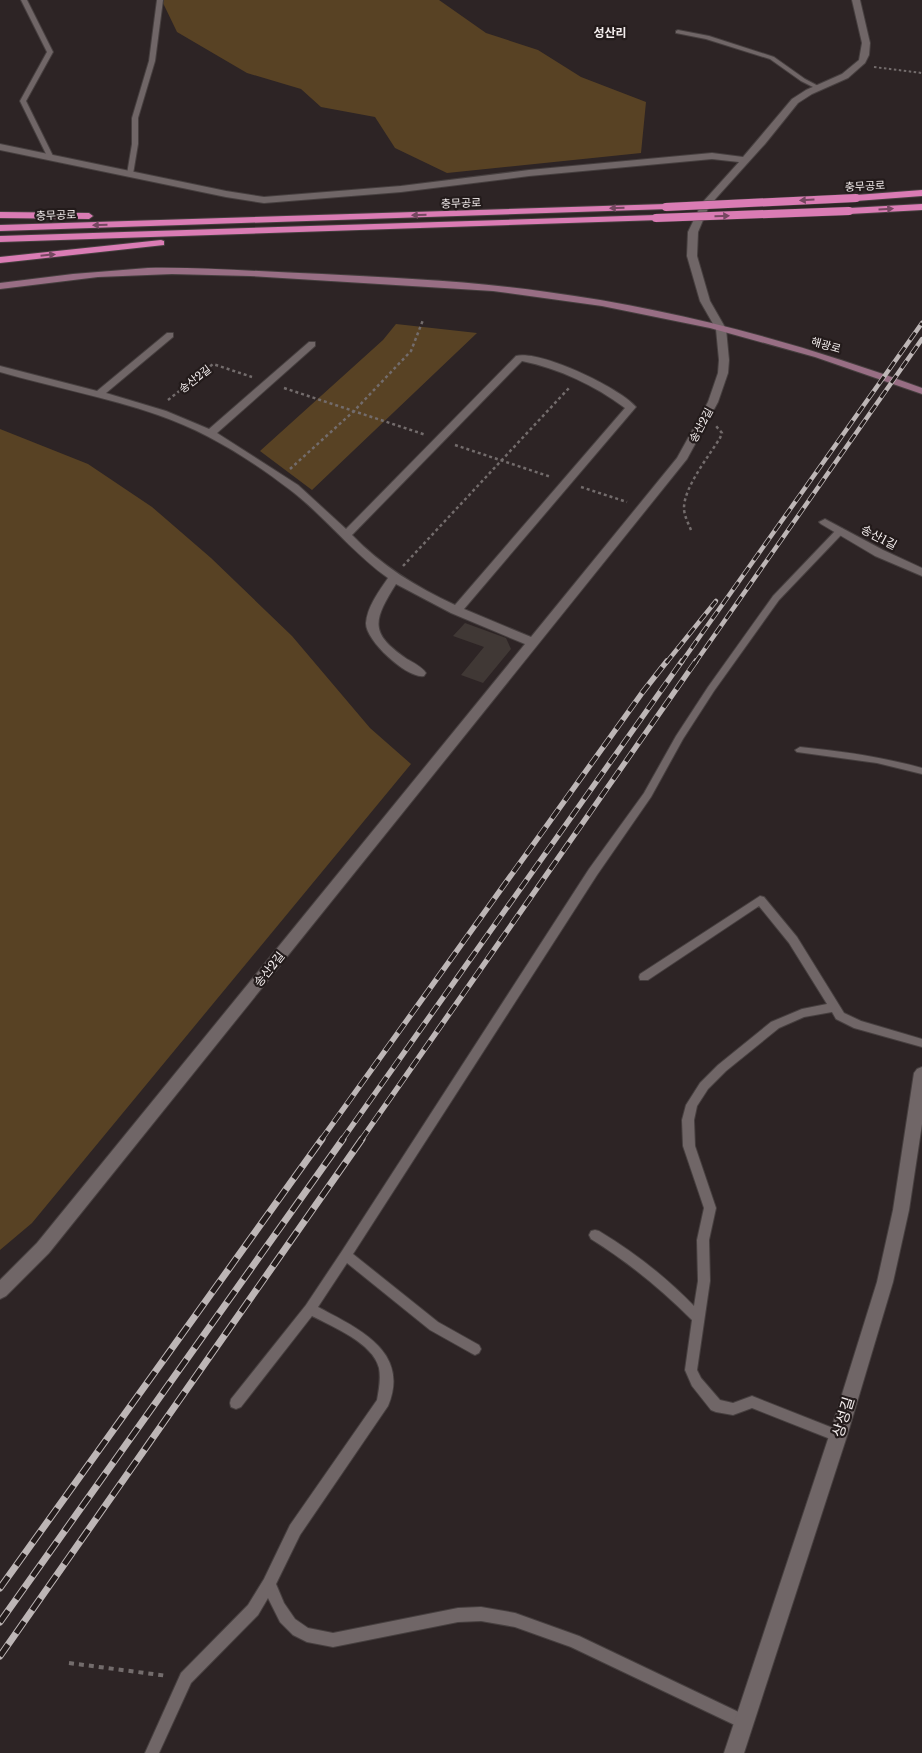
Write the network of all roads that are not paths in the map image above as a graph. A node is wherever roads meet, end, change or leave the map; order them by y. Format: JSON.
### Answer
{"nodes":[{"id":1,"x":24,"y":0,"type":"edge"},
{"id":2,"x":160,"y":0,"type":"edge"},
{"id":3,"x":856,"y":0,"type":"edge"},
{"id":4,"x":678,"y":32,"type":"dead end"},
{"id":5,"x":818,"y":88,"type":"junction"},
{"id":6,"x":0,"y":147,"type":"edge"},
{"id":7,"x":51,"y":158,"type":"junction"},
{"id":8,"x":744,"y":160,"type":"junction"},
{"id":9,"x":130,"y":174,"type":"junction"},
{"id":10,"x":922,"y":193,"type":"edge"},
{"id":11,"x":922,"y":207,"type":"edge"},
{"id":12,"x":0,"y":215,"type":"edge"},
{"id":13,"x":337,"y":218,"type":"junction"},
{"id":14,"x":585,"y":221,"type":"junction"},
{"id":15,"x":0,"y":228,"type":"edge"},
{"id":16,"x":0,"y":239,"type":"edge"},
{"id":17,"x":0,"y":260,"type":"edge"},
{"id":18,"x":0,"y":286,"type":"edge"},
{"id":19,"x":721,"y":329,"type":"junction"},
{"id":20,"x":170,"y":335,"type":"dead end"},
{"id":21,"x":312,"y":344,"type":"dead end"},
{"id":22,"x":0,"y":369,"type":"edge"},
{"id":23,"x":922,"y":391,"type":"edge"},
{"id":24,"x":99,"y":394,"type":"junction"},
{"id":25,"x":210,"y":434,"type":"junction"},
{"id":26,"x":826,"y":522,"type":"dead end"},
{"id":27,"x":840,"y":531,"type":"junction"},
{"id":28,"x":346,"y":535,"type":"junction"},
{"id":29,"x":922,"y":572,"type":"edge"},
{"id":30,"x":394,"y":577,"type":"junction"},
{"id":31,"x":457,"y":610,"type":"junction"},
{"id":32,"x":534,"y":643,"type":"junction"},
{"id":33,"x":420,"y":673,"type":"dead end"},
{"id":34,"x":800,"y":750,"type":"dead end"},
{"id":35,"x":922,"y":771,"type":"edge"},
{"id":36,"x":644,"y":977,"type":"dead end"},
{"id":37,"x":835,"y":1008,"type":"junction"},
{"id":38,"x":922,"y":1043,"type":"edge"},
{"id":39,"x":922,"y":1073,"type":"edge"},
{"id":40,"x":594,"y":1235,"type":"dead end"},
{"id":41,"x":346,"y":1255,"type":"junction"},
{"id":42,"x":0,"y":1291,"type":"edge"},
{"id":43,"x":310,"y":1309,"type":"junction"},
{"id":44,"x":698,"y":1319,"type":"junction"},
{"id":45,"x":475,"y":1349,"type":"dead end"},
{"id":46,"x":236,"y":1403,"type":"dead end"},
{"id":47,"x":838,"y":1436,"type":"junction"},
{"id":48,"x":269,"y":1584,"type":"junction"},
{"id":49,"x":744,"y":1722,"type":"junction"},
{"id":50,"x":152,"y":1753,"type":"edge"},
{"id":51,"x":734,"y":1753,"type":"edge"}],
"edges":[{"from":1,"to":7,"type":"lane"},
{"from":2,"to":9,"type":"lane"},
{"from":3,"to":5,"type":"street"},
{"from":4,"to":5,"type":"lane"},
{"from":5,"to":8,"type":"street"},
{"from":6,"to":7,"type":"street"},
{"from":7,"to":9,"type":"street"},
{"from":8,"to":9,"type":"street"},
{"from":8,"to":19,"type":"street"},
{"from":10,"to":13,"type":"highway","name":"충무공로","one_way":true,"bridge":true},
{"from":14,"to":11,"type":"highway","name":"충무공로","one_way":true,"bridge":true},
{"from":12,"to":13,"type":"highway"},
{"from":13,"to":15,"type":"highway","name":"충무공로","one_way":true},
{"from":14,"to":16,"type":"highway","name":"충무공로"},
{"from":17,"to":14,"type":"highway","one_way":true},
{"from":18,"to":19,"type":"main road","name":"해광로"},
{"from":19,"to":23,"type":"main road","name":"해광로"},
{"from":19,"to":32,"type":"street","name":"송산2길"},
{"from":20,"to":24,"type":"street"},
{"from":21,"to":25,"type":"street"},
{"from":22,"to":24,"type":"street"},
{"from":24,"to":25,"type":"street"},
{"from":25,"to":28,"type":"street"},
{"from":26,"to":27,"type":"street","name":"송산1길"},
{"from":27,"to":29,"type":"street","name":"송산1길"},
{"from":27,"to":41,"type":"lane"},
{"from":28,"to":30,"type":"street"},
{"from":28,"to":31,"type":"street"},
{"from":30,"to":31,"type":"street"},
{"from":30,"to":33,"type":"street"},
{"from":31,"to":32,"type":"street"},
{"from":32,"to":42,"type":"street","name":"송산2길"},
{"from":34,"to":35,"type":"lane"},
{"from":36,"to":37,"type":"lane"},
{"from":37,"to":38,"type":"lane"},
{"from":37,"to":44,"type":"lane"},
{"from":39,"to":47,"type":"street","name":"상성길"},
{"from":40,"to":44,"type":"lane"},
{"from":41,"to":43,"type":"lane"},
{"from":41,"to":45,"type":"lane"},
{"from":43,"to":46,"type":"lane"},
{"from":43,"to":48,"type":"lane"},
{"from":44,"to":47,"type":"lane"},
{"from":47,"to":49,"type":"street","name":"상성길"},
{"from":48,"to":49,"type":"lane"},
{"from":48,"to":50,"type":"lane"},
{"from":49,"to":51,"type":"street","name":"상성길"}]}
